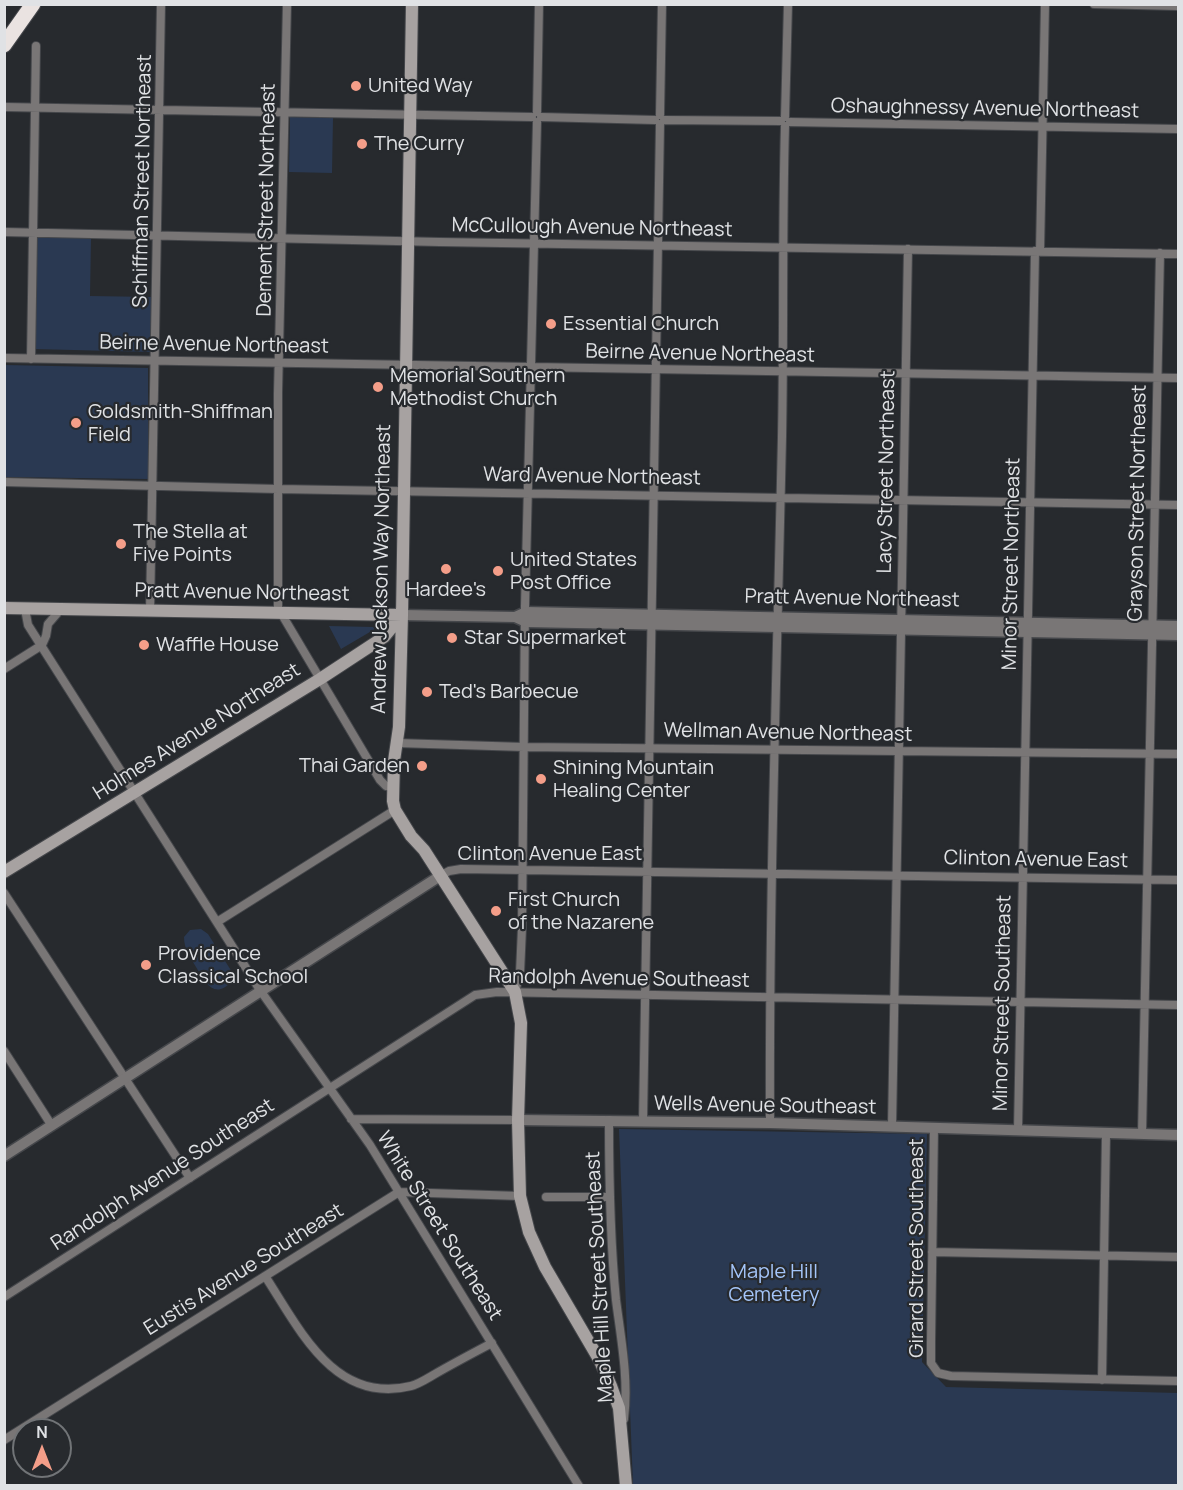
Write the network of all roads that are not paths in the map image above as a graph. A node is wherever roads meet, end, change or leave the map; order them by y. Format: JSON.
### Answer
{"nodes":[{"id":1,"x":33,"y":4,"type":"edge"},
{"id":2,"x":161,"y":4,"type":"edge"},
{"id":3,"x":287,"y":4,"type":"edge"},
{"id":4,"x":412,"y":4,"type":"edge"},
{"id":5,"x":539,"y":4,"type":"edge"},
{"id":6,"x":662,"y":4,"type":"edge"},
{"id":7,"x":788,"y":4,"type":"edge"},
{"id":8,"x":1045,"y":4,"type":"edge"},
{"id":9,"x":1094,"y":4,"type":"edge"},
{"id":10,"x":1179,"y":6,"type":"edge"},
{"id":11,"x":4,"y":45,"type":"edge"},
{"id":12,"x":36,"y":46,"type":"dead end"},
{"id":13,"x":4,"y":107,"type":"edge"},
{"id":14,"x":35,"y":108,"type":"junction"},
{"id":15,"x":159,"y":111,"type":"junction"},
{"id":16,"x":285,"y":113,"type":"junction"},
{"id":17,"x":411,"y":114,"type":"junction"},
{"id":18,"x":537,"y":117,"type":"junction"},
{"id":19,"x":660,"y":120,"type":"junction"},
{"id":20,"x":786,"y":122,"type":"junction"},
{"id":21,"x":1043,"y":126,"type":"junction"},
{"id":22,"x":1179,"y":129,"type":"edge"},
{"id":23,"x":4,"y":232,"type":"edge"},
{"id":24,"x":33,"y":233,"type":"junction"},
{"id":25,"x":158,"y":236,"type":"junction"},
{"id":26,"x":283,"y":238,"type":"junction"},
{"id":27,"x":408,"y":241,"type":"junction"},
{"id":28,"x":534,"y":243,"type":"junction"},
{"id":29,"x":659,"y":246,"type":"junction"},
{"id":30,"x":783,"y":248,"type":"junction"},
{"id":31,"x":908,"y":249,"type":"junction"},
{"id":32,"x":1037,"y":251,"type":"junction"},
{"id":33,"x":1160,"y":254,"type":"junction"},
{"id":34,"x":1179,"y":254,"type":"edge"},
{"id":35,"x":4,"y":358,"type":"edge"},
{"id":36,"x":31,"y":358,"type":"junction"},
{"id":37,"x":156,"y":361,"type":"junction"},
{"id":38,"x":279,"y":363,"type":"junction"},
{"id":39,"x":406,"y":365,"type":"junction"},
{"id":40,"x":531,"y":367,"type":"junction"},
{"id":41,"x":656,"y":369,"type":"junction"},
{"id":42,"x":782,"y":372,"type":"junction"},
{"id":43,"x":906,"y":374,"type":"junction"},
{"id":44,"x":1032,"y":376,"type":"junction"},
{"id":45,"x":1157,"y":378,"type":"junction"},
{"id":46,"x":1179,"y":378,"type":"edge"},
{"id":47,"x":4,"y":482,"type":"edge"},
{"id":48,"x":153,"y":486,"type":"junction"},
{"id":49,"x":278,"y":489,"type":"junction"},
{"id":50,"x":404,"y":491,"type":"junction"},
{"id":51,"x":529,"y":492,"type":"junction"},
{"id":52,"x":653,"y":494,"type":"junction"},
{"id":53,"x":780,"y":497,"type":"junction"},
{"id":54,"x":903,"y":500,"type":"junction"},
{"id":55,"x":1030,"y":503,"type":"junction"},
{"id":56,"x":1153,"y":504,"type":"junction"},
{"id":57,"x":1179,"y":505,"type":"edge"},
{"id":58,"x":4,"y":608,"type":"edge"},
{"id":59,"x":25,"y":609,"type":"junction"},
{"id":60,"x":61,"y":609,"type":"junction"},
{"id":61,"x":150,"y":611,"type":"junction"},
{"id":62,"x":280,"y":613,"type":"junction"},
{"id":63,"x":402,"y":615,"type":"junction"},
{"id":64,"x":522,"y":617,"type":"junction"},
{"id":65,"x":651,"y":620,"type":"junction"},
{"id":66,"x":778,"y":622,"type":"junction"},
{"id":67,"x":901,"y":625,"type":"junction"},
{"id":68,"x":1179,"y":626,"type":"edge"},
{"id":69,"x":1026,"y":627,"type":"junction"},
{"id":70,"x":1151,"y":630,"type":"junction"},
{"id":71,"x":1179,"y":635,"type":"edge"},
{"id":72,"x":42,"y":645,"type":"junction"},
{"id":73,"x":4,"y":669,"type":"edge"},
{"id":74,"x":320,"y":679,"type":"junction"},
{"id":75,"x":398,"y":743,"type":"junction"},
{"id":76,"x":524,"y":747,"type":"junction"},
{"id":77,"x":648,"y":747,"type":"junction"},
{"id":78,"x":774,"y":749,"type":"junction"},
{"id":79,"x":900,"y":751,"type":"junction"},
{"id":80,"x":1024,"y":753,"type":"junction"},
{"id":81,"x":1150,"y":753,"type":"junction"},
{"id":82,"x":1179,"y":754,"type":"edge"},
{"id":83,"x":393,"y":786,"type":"junction"},
{"id":84,"x":136,"y":792,"type":"junction"},
{"id":85,"x":395,"y":810,"type":"junction"},
{"id":86,"x":424,"y":850,"type":"junction"},
{"id":87,"x":522,"y":870,"type":"junction"},
{"id":88,"x":4,"y":872,"type":"edge"},
{"id":89,"x":647,"y":872,"type":"junction"},
{"id":90,"x":772,"y":873,"type":"junction"},
{"id":91,"x":897,"y":875,"type":"junction"},
{"id":92,"x":440,"y":876,"type":"junction"},
{"id":93,"x":1022,"y":878,"type":"junction"},
{"id":94,"x":1147,"y":879,"type":"junction"},
{"id":95,"x":1179,"y":880,"type":"edge"},
{"id":96,"x":4,"y":893,"type":"edge"},
{"id":97,"x":217,"y":922,"type":"junction"},
{"id":98,"x":260,"y":990,"type":"junction"},
{"id":99,"x":515,"y":992,"type":"junction"},
{"id":100,"x":645,"y":995,"type":"junction"},
{"id":101,"x":769,"y":997,"type":"junction"},
{"id":102,"x":895,"y":999,"type":"junction"},
{"id":103,"x":1020,"y":1001,"type":"junction"},
{"id":104,"x":1145,"y":1004,"type":"junction"},
{"id":105,"x":1179,"y":1005,"type":"edge"},
{"id":106,"x":4,"y":1052,"type":"edge"},
{"id":107,"x":125,"y":1080,"type":"junction"},
{"id":108,"x":329,"y":1088,"type":"junction"},
{"id":109,"x":351,"y":1119,"type":"junction"},
{"id":110,"x":518,"y":1120,"type":"junction"},
{"id":111,"x":609,"y":1120,"type":"junction"},
{"id":112,"x":643,"y":1121,"type":"junction"},
{"id":113,"x":770,"y":1123,"type":"junction"},
{"id":114,"x":52,"y":1126,"type":"junction"},
{"id":115,"x":892,"y":1126,"type":"junction"},
{"id":116,"x":934,"y":1127,"type":"junction"},
{"id":117,"x":1018,"y":1129,"type":"junction"},
{"id":118,"x":1106,"y":1134,"type":"junction"},
{"id":119,"x":1142,"y":1134,"type":"junction"},
{"id":120,"x":1179,"y":1135,"type":"edge"},
{"id":121,"x":4,"y":1156,"type":"edge"},
{"id":122,"x":190,"y":1178,"type":"junction"},
{"id":123,"x":399,"y":1192,"type":"junction"},
{"id":124,"x":520,"y":1196,"type":"junction"},
{"id":125,"x":546,"y":1197,"type":"dead end"},
{"id":126,"x":609,"y":1197,"type":"junction"},
{"id":127,"x":932,"y":1252,"type":"junction"},
{"id":128,"x":1104,"y":1255,"type":"junction"},
{"id":129,"x":1179,"y":1257,"type":"edge"},
{"id":130,"x":265,"y":1276,"type":"junction"},
{"id":131,"x":4,"y":1297,"type":"edge"},
{"id":132,"x":492,"y":1343,"type":"junction"},
{"id":133,"x":1102,"y":1380,"type":"junction"},
{"id":134,"x":1179,"y":1381,"type":"edge"},
{"id":135,"x":622,"y":1432,"type":"junction"},
{"id":136,"x":4,"y":1440,"type":"edge"},
{"id":137,"x":579,"y":1485,"type":"edge"},
{"id":138,"x":626,"y":1485,"type":"edge"}],
"edges":[{"from":1,"to":11,"type":"highway"},
{"from":2,"to":15,"type":"street","name":"Schiffman Street Northeast"},
{"from":3,"to":16,"type":"street","name":"Dement Street Northeast"},
{"from":4,"to":17,"type":"main road","name":"Andrew Jackson Way Northeast"},
{"from":5,"to":18,"type":"street"},
{"from":6,"to":19,"type":"street"},
{"from":7,"to":20,"type":"street"},
{"from":8,"to":21,"type":"street","name":"Minor Street Northeast"},
{"from":9,"to":10,"type":"street"},
{"from":12,"to":14,"type":"street"},
{"from":13,"to":14,"type":"street","name":"Oshaughnessy Avenue Northeast"},
{"from":14,"to":15,"type":"street","name":"Oshaughnessy Avenue Northeast"},
{"from":14,"to":24,"type":"street"},
{"from":15,"to":16,"type":"street","name":"Oshaughnessy Avenue Northeast"},
{"from":15,"to":25,"type":"street","name":"Schiffman Street Northeast"},
{"from":16,"to":17,"type":"street","name":"Oshaughnessy Avenue Northeast"},
{"from":16,"to":26,"type":"street","name":"Dement Street Northeast"},
{"from":17,"to":18,"type":"street","name":"Oshaughnessy Avenue Northeast"},
{"from":17,"to":27,"type":"main road","name":"Andrew Jackson Way Northeast"},
{"from":18,"to":19,"type":"street","name":"Oshaughnessy Avenue Northeast"},
{"from":18,"to":28,"type":"street"},
{"from":19,"to":20,"type":"street","name":"Oshaughnessy Avenue Northeast"},
{"from":19,"to":29,"type":"street"},
{"from":20,"to":21,"type":"street","name":"Oshaughnessy Avenue Northeast"},
{"from":20,"to":30,"type":"street"},
{"from":21,"to":22,"type":"street","name":"Oshaughnessy Avenue Northeast"},
{"from":21,"to":32,"type":"street","name":"Minor Street Northeast"},
{"from":23,"to":24,"type":"street","name":"McCullough Avenue Northeast"},
{"from":24,"to":25,"type":"street","name":"McCullough Avenue Northeast"},
{"from":24,"to":36,"type":"street"},
{"from":25,"to":26,"type":"street","name":"McCullough Avenue Northeast"},
{"from":25,"to":37,"type":"street","name":"Schiffman Street Northeast"},
{"from":26,"to":27,"type":"street","name":"McCullough Avenue Northeast"},
{"from":26,"to":38,"type":"street","name":"Dement Street Northeast"},
{"from":27,"to":28,"type":"street","name":"McCullough Avenue Northeast"},
{"from":27,"to":39,"type":"main road","name":"Andrew Jackson Way Northeast"},
{"from":28,"to":29,"type":"street","name":"McCullough Avenue Northeast"},
{"from":28,"to":40,"type":"street"},
{"from":29,"to":30,"type":"street","name":"McCullough Avenue Northeast"},
{"from":29,"to":41,"type":"street"},
{"from":30,"to":31,"type":"street","name":"McCullough Avenue Northeast"},
{"from":30,"to":42,"type":"street"},
{"from":31,"to":32,"type":"street","name":"McCullough Avenue Northeast"},
{"from":31,"to":43,"type":"street","name":"Lacy Street Northeast"},
{"from":32,"to":33,"type":"street","name":"McCullough Avenue Northeast"},
{"from":32,"to":44,"type":"street","name":"Minor Street Northeast"},
{"from":33,"to":34,"type":"street","name":"McCullough Avenue Northeast"},
{"from":33,"to":45,"type":"street","name":"Grayson Street Northeast"},
{"from":35,"to":36,"type":"street","name":"Beirne Avenue Northeast"},
{"from":36,"to":37,"type":"street","name":"Beirne Avenue Northeast"},
{"from":37,"to":38,"type":"street","name":"Beirne Avenue Northeast"},
{"from":37,"to":48,"type":"street","name":"Schiffman Street Northeast"},
{"from":38,"to":39,"type":"street","name":"Beirne Avenue Northeast"},
{"from":38,"to":49,"type":"street","name":"Dement Street Northeast"},
{"from":39,"to":40,"type":"street","name":"Beirne Avenue Northeast"},
{"from":39,"to":50,"type":"main road","name":"Andrew Jackson Way Northeast"},
{"from":40,"to":41,"type":"street","name":"Beirne Avenue Northeast"},
{"from":40,"to":51,"type":"street"},
{"from":41,"to":42,"type":"street","name":"Beirne Avenue Northeast"},
{"from":41,"to":52,"type":"street"},
{"from":42,"to":43,"type":"street","name":"Beirne Avenue Northeast"},
{"from":42,"to":53,"type":"street"},
{"from":43,"to":44,"type":"street","name":"Beirne Avenue Northeast"},
{"from":43,"to":54,"type":"street","name":"Lacy Street Northeast"},
{"from":44,"to":45,"type":"street","name":"Beirne Avenue Northeast"},
{"from":44,"to":55,"type":"street","name":"Minor Street Northeast"},
{"from":45,"to":46,"type":"street","name":"Beirne Avenue Northeast"},
{"from":45,"to":56,"type":"street","name":"Grayson Street Northeast"},
{"from":47,"to":48,"type":"street","name":"Ward Avenue Northeast"},
{"from":48,"to":49,"type":"street","name":"Ward Avenue Northeast"},
{"from":48,"to":61,"type":"street","name":"Schiffman Street Northeast"},
{"from":49,"to":50,"type":"street","name":"Ward Avenue Northeast"},
{"from":49,"to":62,"type":"street","name":"Dement Street Northeast"},
{"from":50,"to":51,"type":"street","name":"Ward Avenue Northeast"},
{"from":50,"to":63,"type":"main road","name":"Andrew Jackson Way Northeast"},
{"from":51,"to":52,"type":"street","name":"Ward Avenue Northeast"},
{"from":51,"to":64,"type":"street"},
{"from":52,"to":53,"type":"street","name":"Ward Avenue Northeast"},
{"from":52,"to":65,"type":"street"},
{"from":53,"to":54,"type":"street","name":"Ward Avenue Northeast"},
{"from":53,"to":66,"type":"street"},
{"from":54,"to":55,"type":"street","name":"Ward Avenue Northeast"},
{"from":54,"to":67,"type":"street","name":"Lacy Street Northeast"},
{"from":55,"to":56,"type":"street","name":"Ward Avenue Northeast"},
{"from":55,"to":69,"type":"street","name":"Minor Street Northeast"},
{"from":56,"to":57,"type":"street","name":"Ward Avenue Northeast"},
{"from":56,"to":70,"type":"street","name":"Grayson Street Northeast"},
{"from":58,"to":59,"type":"main road","name":"Pratt Avenue Northeast"},
{"from":59,"to":60,"type":"main road","name":"Pratt Avenue Northeast"},
{"from":59,"to":72,"type":"street","name":"White Street Southeast"},
{"from":60,"to":61,"type":"main road","name":"Pratt Avenue Northeast"},
{"from":60,"to":72,"type":"street"},
{"from":61,"to":62,"type":"main road","name":"Pratt Avenue Northeast"},
{"from":62,"to":63,"type":"main road","name":"Pratt Avenue Northeast"},
{"from":62,"to":74,"type":"street"},
{"from":63,"to":64,"type":"street","name":"Pratt Avenue Northeast"},
{"from":63,"to":74,"type":"main road","name":"Holmes Avenue Northeast"},
{"from":63,"to":75,"type":"main road","name":"Andrew Jackson Way Northeast"},
{"from":64,"to":65,"type":"street","name":"Pratt Avenue Northeast"},
{"from":64,"to":76,"type":"street"},
{"from":65,"to":66,"type":"street","name":"Pratt Avenue Northeast"},
{"from":65,"to":77,"type":"street"},
{"from":66,"to":67,"type":"street","name":"Pratt Avenue Northeast"},
{"from":66,"to":78,"type":"street"},
{"from":67,"to":69,"type":"street","name":"Pratt Avenue Northeast"},
{"from":67,"to":79,"type":"street","name":"Lacy Street Northeast"},
{"from":68,"to":70,"type":"street","name":"Pratt Avenue Northeast"},
{"from":69,"to":70,"type":"street","name":"Pratt Avenue Northeast"},
{"from":69,"to":80,"type":"street","name":"Minor Street Northeast"},
{"from":70,"to":71,"type":"street","name":"Pratt Avenue Northeast"},
{"from":70,"to":81,"type":"street","name":"Grayson Street Northeast"},
{"from":72,"to":73,"type":"street"},
{"from":72,"to":84,"type":"street","name":"White Street Southeast"},
{"from":74,"to":83,"type":"street"},
{"from":74,"to":84,"type":"main road","name":"Holmes Avenue Northeast"},
{"from":75,"to":76,"type":"street","name":"Wellman Avenue Northeast"},
{"from":75,"to":83,"type":"main road","name":"Andrew Jackson Way Northeast"},
{"from":75,"to":86,"type":"main road"},
{"from":76,"to":77,"type":"street","name":"Wellman Avenue Northeast"},
{"from":76,"to":87,"type":"street"},
{"from":77,"to":78,"type":"street","name":"Wellman Avenue Northeast"},
{"from":77,"to":89,"type":"street"},
{"from":78,"to":79,"type":"street","name":"Wellman Avenue Northeast"},
{"from":78,"to":90,"type":"street"},
{"from":79,"to":80,"type":"street","name":"Wellman Avenue Northeast"},
{"from":79,"to":91,"type":"street","name":"Lacy Street Northeast"},
{"from":80,"to":81,"type":"street","name":"Wellman Avenue Northeast"},
{"from":80,"to":93,"type":"street","name":"Minor Street Northeast"},
{"from":81,"to":82,"type":"street","name":"Wellman Avenue Northeast"},
{"from":81,"to":94,"type":"street","name":"Grayson Street Northeast"},
{"from":83,"to":85,"type":"main road","name":"Andrew Jackson Way Northeast"},
{"from":84,"to":88,"type":"main road","name":"Holmes Avenue Northeast"},
{"from":84,"to":97,"type":"street","name":"White Street Southeast"},
{"from":85,"to":86,"type":"main road"},
{"from":85,"to":97,"type":"street"},
{"from":86,"to":92,"type":"main road"},
{"from":87,"to":89,"type":"street","name":"Clinton Avenue East"},
{"from":87,"to":92,"type":"street","name":"Clinton Avenue East"},
{"from":87,"to":99,"type":"street"},
{"from":89,"to":90,"type":"street","name":"Clinton Avenue East"},
{"from":89,"to":100,"type":"street"},
{"from":90,"to":91,"type":"street","name":"Clinton Avenue East"},
{"from":90,"to":101,"type":"street"},
{"from":91,"to":93,"type":"street","name":"Clinton Avenue East"},
{"from":91,"to":102,"type":"street","name":"Lacy Street Northeast"},
{"from":92,"to":98,"type":"street","name":"Clinton Avenue East"},
{"from":92,"to":99,"type":"main road"},
{"from":93,"to":94,"type":"street","name":"Clinton Avenue East"},
{"from":93,"to":103,"type":"street","name":"Minor Street Southeast"},
{"from":94,"to":95,"type":"street","name":"Clinton Avenue East"},
{"from":94,"to":104,"type":"street","name":"Grayson Street Northeast"},
{"from":96,"to":107,"type":"street"},
{"from":97,"to":98,"type":"street","name":"White Street Southeast"},
{"from":98,"to":107,"type":"street","name":"Clinton Avenue East"},
{"from":98,"to":108,"type":"street","name":"White Street Southeast"},
{"from":99,"to":100,"type":"street","name":"Randolph Avenue Southeast"},
{"from":99,"to":108,"type":"street","name":"Randolph Avenue Southeast"},
{"from":99,"to":110,"type":"main road"},
{"from":100,"to":101,"type":"street","name":"Randolph Avenue Southeast"},
{"from":100,"to":112,"type":"street"},
{"from":101,"to":102,"type":"street","name":"Randolph Avenue Southeast"},
{"from":101,"to":113,"type":"street"},
{"from":102,"to":103,"type":"street","name":"Randolph Avenue Southeast"},
{"from":102,"to":115,"type":"street","name":"Lacy Street Northeast"},
{"from":103,"to":104,"type":"street","name":"Randolph Avenue Southeast"},
{"from":103,"to":117,"type":"street","name":"Minor Street Southeast"},
{"from":104,"to":105,"type":"street","name":"Randolph Avenue Southeast"},
{"from":104,"to":119,"type":"street","name":"Grayson Street Northeast"},
{"from":106,"to":114,"type":"street"},
{"from":107,"to":114,"type":"street","name":"Clinton Avenue East"},
{"from":107,"to":122,"type":"street"},
{"from":108,"to":109,"type":"street","name":"White Street Southeast"},
{"from":108,"to":122,"type":"street","name":"Randolph Avenue Southeast"},
{"from":109,"to":110,"type":"street","name":"Wells Avenue Southeast"},
{"from":109,"to":123,"type":"street","name":"White Street Southeast"},
{"from":110,"to":111,"type":"street","name":"Wells Avenue Southeast"},
{"from":110,"to":124,"type":"main road"},
{"from":111,"to":112,"type":"street","name":"Wells Avenue Southeast"},
{"from":111,"to":126,"type":"street","name":"Maple Hill Street Southeast"},
{"from":112,"to":113,"type":"street","name":"Wells Avenue Southeast"},
{"from":113,"to":115,"type":"street","name":"Wells Avenue Southeast"},
{"from":114,"to":121,"type":"street","name":"Clinton Avenue East"},
{"from":115,"to":116,"type":"street","name":"Wells Avenue Southeast"},
{"from":116,"to":117,"type":"street","name":"Wells Avenue Southeast"},
{"from":116,"to":127,"type":"street","name":"Girard Street Southeast"},
{"from":117,"to":118,"type":"street","name":"Wells Avenue Southeast"},
{"from":118,"to":119,"type":"street","name":"Wells Avenue Southeast"},
{"from":118,"to":128,"type":"street"},
{"from":119,"to":120,"type":"street","name":"Wells Avenue Southeast"},
{"from":122,"to":131,"type":"street","name":"Randolph Avenue Southeast"},
{"from":123,"to":124,"type":"street"},
{"from":123,"to":130,"type":"street","name":"Eustis Avenue Southeast"},
{"from":123,"to":132,"type":"street","name":"White Street Southeast"},
{"from":124,"to":135,"type":"main road"},
{"from":125,"to":126,"type":"street"},
{"from":126,"to":135,"type":"street","name":"Maple Hill Street Southeast"},
{"from":127,"to":128,"type":"street"},
{"from":127,"to":133,"type":"street","name":"Girard Street Southeast"},
{"from":128,"to":129,"type":"street"},
{"from":128,"to":133,"type":"street"},
{"from":130,"to":132,"type":"street"},
{"from":130,"to":136,"type":"street","name":"Eustis Avenue Southeast"},
{"from":132,"to":137,"type":"street","name":"White Street Southeast"},
{"from":133,"to":134,"type":"street"},
{"from":135,"to":138,"type":"main road"}]}
